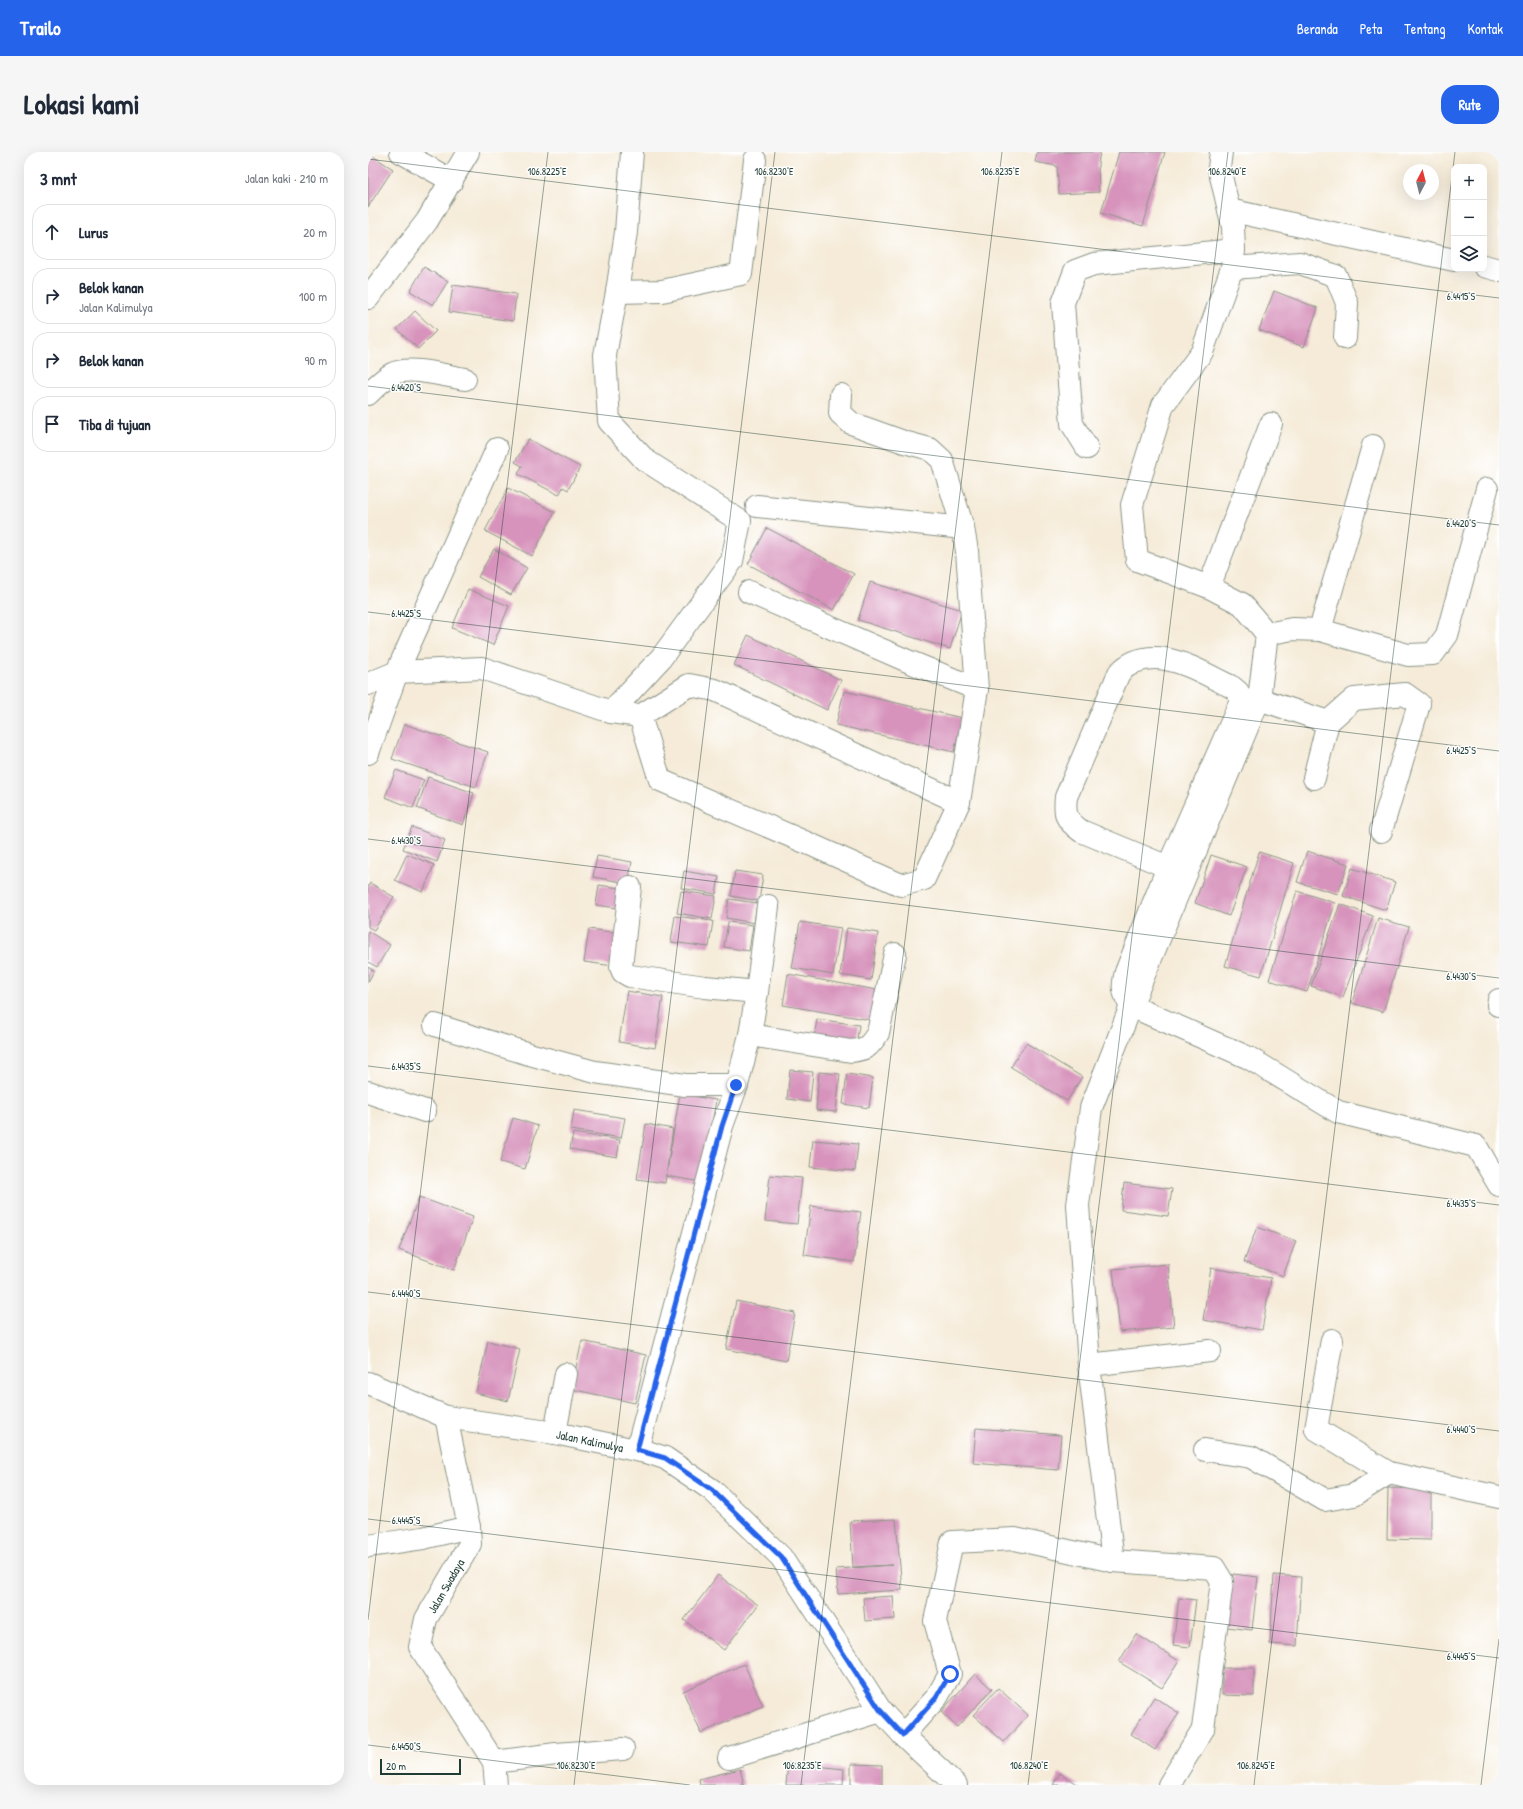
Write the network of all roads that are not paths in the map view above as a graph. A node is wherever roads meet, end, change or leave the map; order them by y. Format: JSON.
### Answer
{"nodes":[{"id":1,"x":401,"y":152,"type":"edge"},
{"id":2,"x":468,"y":152,"type":"edge"},
{"id":3,"x":632,"y":152,"type":"edge"},
{"id":4,"x":1221,"y":152,"type":"edge"},
{"id":5,"x":755,"y":160,"type":"dead end"},
{"id":6,"x":452,"y":180,"type":"junction"},
{"id":7,"x":1229,"y":210,"type":"junction"},
{"id":8,"x":1233,"y":259,"type":"junction"},
{"id":9,"x":1451,"y":259,"type":"edge"},
{"id":10,"x":1487,"y":267,"type":"edge"},
{"id":11,"x":1499,"y":270,"type":"edge"},
{"id":12,"x":617,"y":292,"type":"junction"},
{"id":13,"x":368,"y":298,"type":"edge"},
{"id":14,"x":1345,"y":338,"type":"dead end"},
{"id":15,"x":465,"y":379,"type":"dead end"},
{"id":16,"x":368,"y":394,"type":"edge"},
{"id":17,"x":841,"y":395,"type":"dead end"},
{"id":18,"x":1271,"y":424,"type":"dead end"},
{"id":19,"x":1373,"y":446,"type":"dead end"},
{"id":20,"x":1087,"y":448,"type":"dead end"},
{"id":21,"x":497,"y":449,"type":"dead end"},
{"id":22,"x":1488,"y":489,"type":"dead end"},
{"id":23,"x":757,"y":506,"type":"dead end"},
{"id":24,"x":963,"y":528,"type":"junction"},
{"id":25,"x":1209,"y":588,"type":"junction"},
{"id":26,"x":749,"y":592,"type":"dead end"},
{"id":27,"x":1320,"y":630,"type":"junction"},
{"id":28,"x":1268,"y":634,"type":"junction"},
{"id":29,"x":396,"y":672,"type":"junction"},
{"id":30,"x":368,"y":684,"type":"edge"},
{"id":31,"x":977,"y":689,"type":"junction"},
{"id":32,"x":1260,"y":699,"type":"junction"},
{"id":33,"x":611,"y":712,"type":"junction"},
{"id":34,"x":640,"y":716,"type":"junction"},
{"id":35,"x":1328,"y":722,"type":"junction"},
{"id":36,"x":368,"y":753,"type":"edge"},
{"id":37,"x":1314,"y":778,"type":"dead end"},
{"id":38,"x":959,"y":802,"type":"junction"},
{"id":39,"x":1381,"y":831,"type":"dead end"},
{"id":40,"x":1168,"y":868,"type":"junction"},
{"id":41,"x":630,"y":887,"type":"dead end"},
{"id":42,"x":768,"y":906,"type":"dead end"},
{"id":43,"x":895,"y":954,"type":"dead end"},
{"id":44,"x":756,"y":992,"type":"junction"},
{"id":45,"x":1131,"y":1006,"type":"junction"},
{"id":46,"x":435,"y":1025,"type":"dead end"},
{"id":47,"x":750,"y":1035,"type":"junction"},
{"id":48,"x":736,"y":1085,"type":"junction"},
{"id":49,"x":368,"y":1092,"type":"edge"},
{"id":50,"x":425,"y":1111,"type":"dead end"},
{"id":51,"x":1499,"y":1185,"type":"edge"},
{"id":52,"x":1332,"y":1340,"type":"dead end"},
{"id":53,"x":1210,"y":1351,"type":"dead end"},
{"id":54,"x":1089,"y":1365,"type":"junction"},
{"id":55,"x":566,"y":1374,"type":"dead end"},
{"id":56,"x":368,"y":1383,"type":"edge"},
{"id":57,"x":446,"y":1417,"type":"junction"},
{"id":58,"x":555,"y":1433,"type":"junction"},
{"id":59,"x":637,"y":1450,"type":"junction"},
{"id":60,"x":1205,"y":1450,"type":"dead end"},
{"id":61,"x":1389,"y":1473,"type":"junction"},
{"id":62,"x":1499,"y":1497,"type":"edge"},
{"id":63,"x":469,"y":1527,"type":"junction"},
{"id":64,"x":368,"y":1546,"type":"edge"},
{"id":65,"x":1113,"y":1561,"type":"junction"},
{"id":66,"x":880,"y":1710,"type":"junction"},
{"id":67,"x":903,"y":1735,"type":"junction"},
{"id":68,"x":623,"y":1749,"type":"dead end"},
{"id":69,"x":729,"y":1758,"type":"dead end"},
{"id":70,"x":494,"y":1762,"type":"junction"},
{"id":71,"x":496,"y":1785,"type":"edge"},
{"id":72,"x":956,"y":1785,"type":"edge"},
{"id":73,"x":1169,"y":1785,"type":"edge"}],
"edges":[{"from":1,"to":6,"type":"street"},
{"from":2,"to":6,"type":"street"},
{"from":3,"to":12,"type":"street"},
{"from":4,"to":7,"type":"street"},
{"from":5,"to":12,"type":"street"},
{"from":6,"to":13,"type":"street"},
{"from":7,"to":8,"type":"street"},
{"from":7,"to":9,"type":"street"},
{"from":8,"to":14,"type":"street"},
{"from":8,"to":20,"type":"street"},
{"from":8,"to":25,"type":"street"},
{"from":10,"to":11,"type":"street"},
{"from":12,"to":33,"type":"street"},
{"from":15,"to":16,"type":"street"},
{"from":17,"to":24,"type":"street"},
{"from":18,"to":25,"type":"street"},
{"from":19,"to":27,"type":"street"},
{"from":21,"to":29,"type":"street"},
{"from":22,"to":27,"type":"street"},
{"from":23,"to":24,"type":"street"},
{"from":24,"to":31,"type":"street"},
{"from":25,"to":28,"type":"street"},
{"from":26,"to":31,"type":"street"},
{"from":27,"to":28,"type":"street"},
{"from":28,"to":32,"type":"street"},
{"from":29,"to":30,"type":"street"},
{"from":29,"to":33,"type":"street"},
{"from":29,"to":36,"type":"street"},
{"from":31,"to":38,"type":"street"},
{"from":32,"to":35,"type":"street"},
{"from":32,"to":45,"type":"street"},
{"from":33,"to":34,"type":"street"},
{"from":34,"to":38,"type":"street"},
{"from":34,"to":38,"type":"street"},
{"from":35,"to":37,"type":"street"},
{"from":35,"to":39,"type":"street"},
{"from":40,"to":40,"type":"street"},
{"from":40,"to":45,"type":"street"},
{"from":41,"to":44,"type":"street"},
{"from":42,"to":44,"type":"street"},
{"from":43,"to":47,"type":"street"},
{"from":44,"to":47,"type":"street"},
{"from":45,"to":51,"type":"street"},
{"from":45,"to":54,"type":"street"},
{"from":46,"to":48,"type":"street"},
{"from":47,"to":48,"type":"street"},
{"from":48,"to":59,"type":"street"},
{"from":49,"to":50,"type":"street"},
{"from":52,"to":61,"type":"street"},
{"from":53,"to":54,"type":"street"},
{"from":54,"to":65,"type":"street"},
{"from":55,"to":58,"type":"street"},
{"from":56,"to":57,"type":"street","name":"Jalan Kalimulya"},
{"from":57,"to":58,"type":"street","name":"Jalan Kalimulya"},
{"from":57,"to":63,"type":"street","name":"Jalan Swadaya"},
{"from":58,"to":59,"type":"street","name":"Jalan Kalimulya"},
{"from":59,"to":66,"type":"street","name":"Jalan Kalimulya"},
{"from":60,"to":61,"type":"street"},
{"from":61,"to":62,"type":"street"},
{"from":63,"to":64,"type":"street"},
{"from":63,"to":70,"type":"street","name":"Jalan Swadaya"},
{"from":65,"to":67,"type":"street"},
{"from":65,"to":73,"type":"street"},
{"from":66,"to":67,"type":"street","name":"Jalan Kalimulya"},
{"from":66,"to":69,"type":"street"},
{"from":67,"to":72,"type":"street","name":"Jalan Kalimulya"},
{"from":68,"to":70,"type":"street"},
{"from":70,"to":71,"type":"street","name":"Jalan Swadaya"}]}
